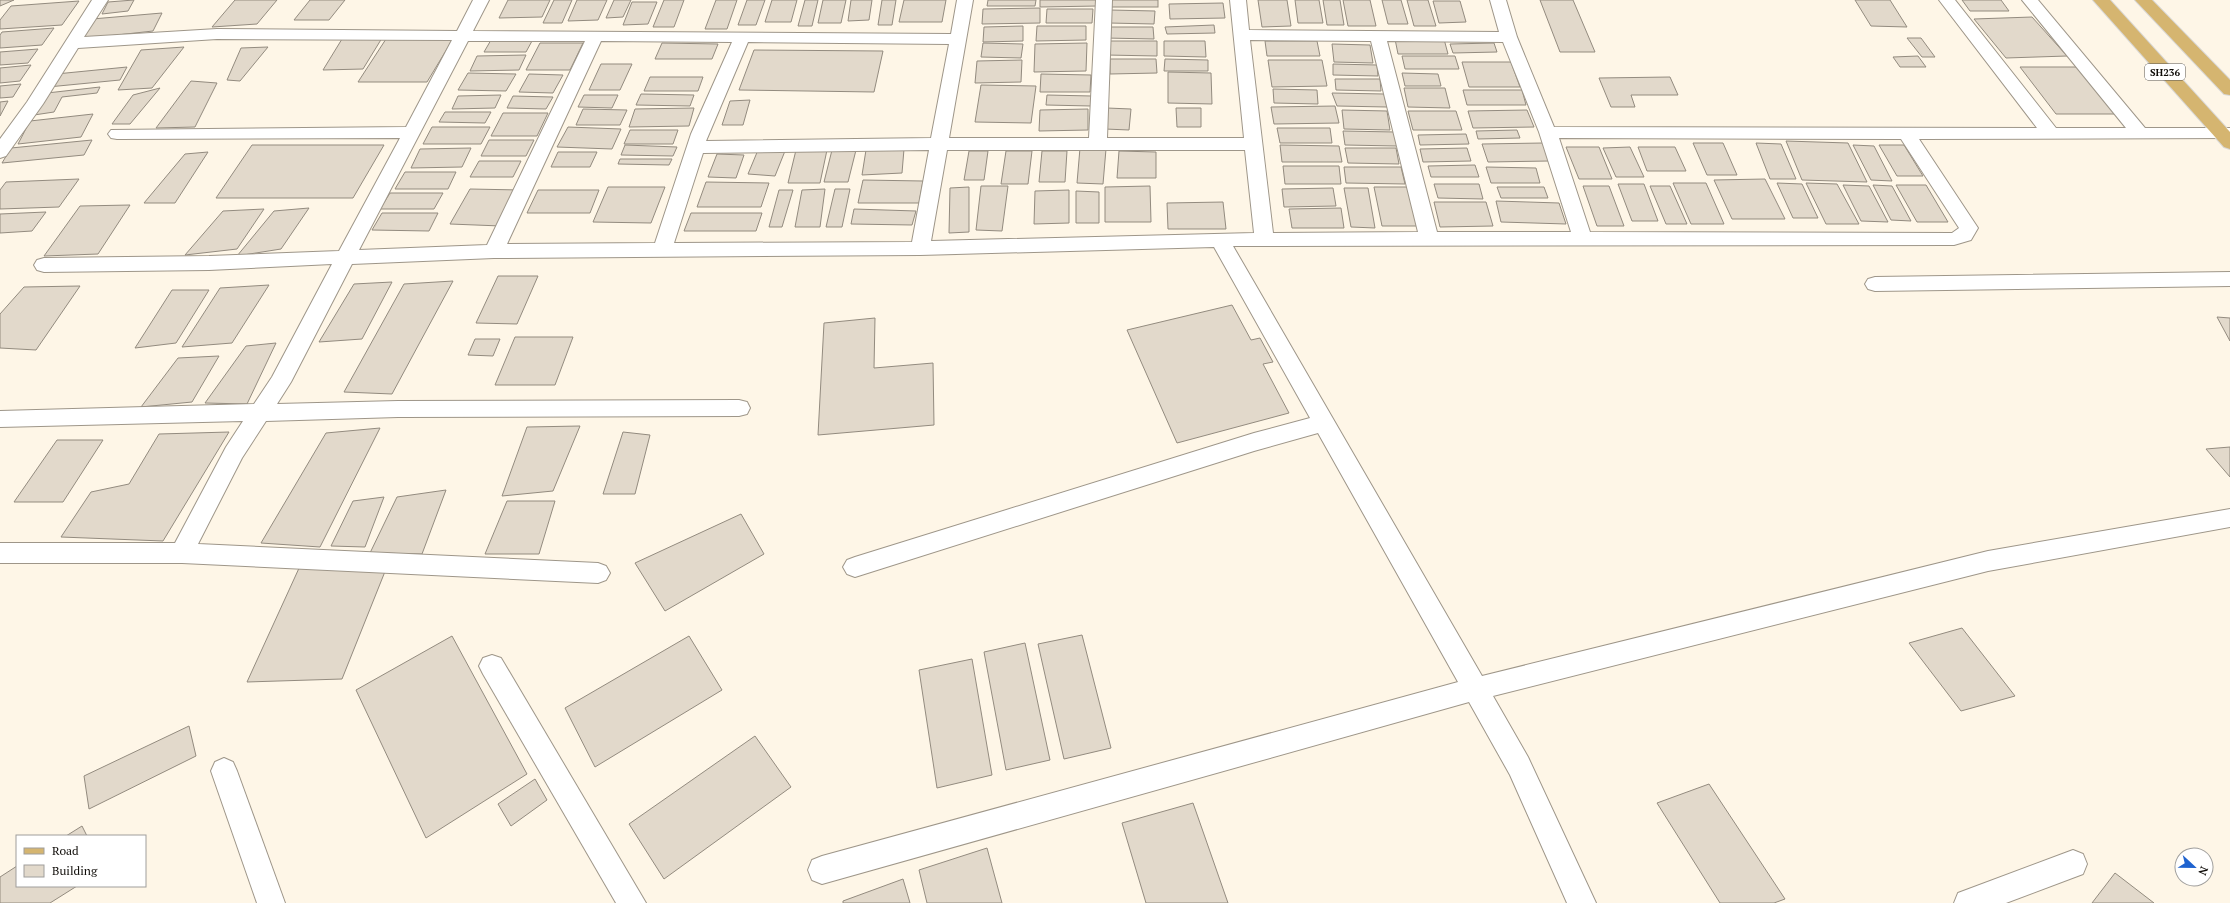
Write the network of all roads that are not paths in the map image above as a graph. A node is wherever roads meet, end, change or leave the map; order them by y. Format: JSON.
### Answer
{"nodes":[{"id":1,"x":100,"y":0,"type":"edge"},
{"id":2,"x":481,"y":0,"type":"edge"},
{"id":3,"x":965,"y":0,"type":"edge"},
{"id":4,"x":1104,"y":0,"type":"edge"},
{"id":5,"x":1238,"y":0,"type":"edge"},
{"id":6,"x":1498,"y":0,"type":"edge"},
{"id":7,"x":1947,"y":0,"type":"edge"},
{"id":8,"x":2030,"y":0,"type":"edge"},
{"id":9,"x":2101,"y":0,"type":"edge"},
{"id":10,"x":2143,"y":0,"type":"edge"},
{"id":11,"x":1242,"y":35,"type":"junction"},
{"id":12,"x":460,"y":36,"type":"junction"},
{"id":13,"x":1378,"y":36,"type":"junction"},
{"id":14,"x":595,"y":37,"type":"junction"},
{"id":15,"x":742,"y":37,"type":"junction"},
{"id":16,"x":1509,"y":37,"type":"junction"},
{"id":17,"x":958,"y":39,"type":"junction"},
{"id":18,"x":73,"y":43,"type":"junction"},
{"id":19,"x":2230,"y":90,"type":"edge"},
{"id":20,"x":412,"y":132,"type":"junction"},
{"id":21,"x":1548,"y":132,"type":"junction"},
{"id":22,"x":2140,"y":133,"type":"junction"},
{"id":23,"x":117,"y":134,"type":"dead end"},
{"id":24,"x":1906,"y":134,"type":"junction"},
{"id":25,"x":2051,"y":134,"type":"junction"},
{"id":26,"x":2227,"y":136,"type":"edge"},
{"id":27,"x":938,"y":144,"type":"junction"},
{"id":28,"x":1098,"y":144,"type":"junction"},
{"id":29,"x":1254,"y":144,"type":"junction"},
{"id":30,"x":696,"y":147,"type":"junction"},
{"id":31,"x":0,"y":152,"type":"edge"},
{"id":32,"x":1583,"y":238,"type":"junction"},
{"id":33,"x":1429,"y":239,"type":"junction"},
{"id":34,"x":1220,"y":240,"type":"junction"},
{"id":35,"x":1264,"y":240,"type":"junction"},
{"id":36,"x":920,"y":248,"type":"junction"},
{"id":37,"x":662,"y":250,"type":"junction"},
{"id":38,"x":494,"y":251,"type":"junction"},
{"id":39,"x":345,"y":258,"type":"junction"},
{"id":40,"x":44,"y":265,"type":"dead end"},
{"id":41,"x":2230,"y":279,"type":"edge"},
{"id":42,"x":1875,"y":284,"type":"dead end"},
{"id":43,"x":739,"y":408,"type":"dead end"},
{"id":44,"x":262,"y":412,"type":"junction"},
{"id":45,"x":0,"y":419,"type":"edge"},
{"id":46,"x":1324,"y":423,"type":"junction"},
{"id":47,"x":2230,"y":518,"type":"edge"},
{"id":48,"x":0,"y":553,"type":"edge"},
{"id":49,"x":182,"y":553,"type":"junction"},
{"id":50,"x":855,"y":567,"type":"dead end"},
{"id":51,"x":598,"y":573,"type":"dead end"},
{"id":52,"x":492,"y":666,"type":"dead end"},
{"id":53,"x":1476,"y":689,"type":"junction"},
{"id":54,"x":224,"y":771,"type":"dead end"},
{"id":55,"x":2072,"y":864,"type":"dead end"},
{"id":56,"x":822,"y":870,"type":"dead end"},
{"id":57,"x":271,"y":903,"type":"edge"},
{"id":58,"x":632,"y":903,"type":"edge"},
{"id":59,"x":1582,"y":903,"type":"edge"},
{"id":60,"x":1968,"y":903,"type":"edge"}],
"edges":[{"from":1,"to":18,"type":"street"},
{"from":2,"to":12,"type":"street"},
{"from":3,"to":17,"type":"street"},
{"from":4,"to":28,"type":"street"},
{"from":5,"to":11,"type":"street"},
{"from":6,"to":16,"type":"street"},
{"from":7,"to":25,"type":"street"},
{"from":8,"to":22,"type":"street"},
{"from":9,"to":26,"type":"main road","number":"SH236"},
{"from":10,"to":19,"type":"main road","number":"SH236"},
{"from":11,"to":13,"type":"street"},
{"from":11,"to":29,"type":"street"},
{"from":12,"to":14,"type":"street"},
{"from":12,"to":18,"type":"street"},
{"from":12,"to":20,"type":"street"},
{"from":13,"to":16,"type":"street"},
{"from":13,"to":33,"type":"street"},
{"from":14,"to":15,"type":"street"},
{"from":14,"to":38,"type":"street"},
{"from":15,"to":17,"type":"street"},
{"from":15,"to":30,"type":"street"},
{"from":16,"to":21,"type":"street"},
{"from":17,"to":27,"type":"street"},
{"from":18,"to":31,"type":"street"},
{"from":20,"to":23,"type":"street"},
{"from":20,"to":39,"type":"street"},
{"from":21,"to":24,"type":"street"},
{"from":21,"to":32,"type":"street"},
{"from":22,"to":25,"type":"street"},
{"from":22,"to":26,"type":"street"},
{"from":24,"to":25,"type":"street"},
{"from":24,"to":32,"type":"street"},
{"from":27,"to":28,"type":"street"},
{"from":27,"to":30,"type":"street"},
{"from":27,"to":36,"type":"street"},
{"from":28,"to":29,"type":"street"},
{"from":29,"to":35,"type":"street"},
{"from":30,"to":37,"type":"street"},
{"from":32,"to":33,"type":"street"},
{"from":33,"to":35,"type":"street"},
{"from":34,"to":35,"type":"street"},
{"from":34,"to":36,"type":"street"},
{"from":34,"to":46,"type":"street"},
{"from":36,"to":37,"type":"street"},
{"from":37,"to":38,"type":"street"},
{"from":38,"to":39,"type":"street"},
{"from":39,"to":40,"type":"street"},
{"from":39,"to":44,"type":"street"},
{"from":41,"to":42,"type":"street"},
{"from":43,"to":44,"type":"street"},
{"from":44,"to":45,"type":"street"},
{"from":44,"to":49,"type":"street"},
{"from":46,"to":50,"type":"street"},
{"from":46,"to":53,"type":"street"},
{"from":47,"to":53,"type":"street"},
{"from":48,"to":49,"type":"street"},
{"from":49,"to":51,"type":"street"},
{"from":52,"to":58,"type":"street"},
{"from":53,"to":56,"type":"street"},
{"from":53,"to":59,"type":"street"},
{"from":54,"to":57,"type":"street"},
{"from":55,"to":60,"type":"street"}]}
